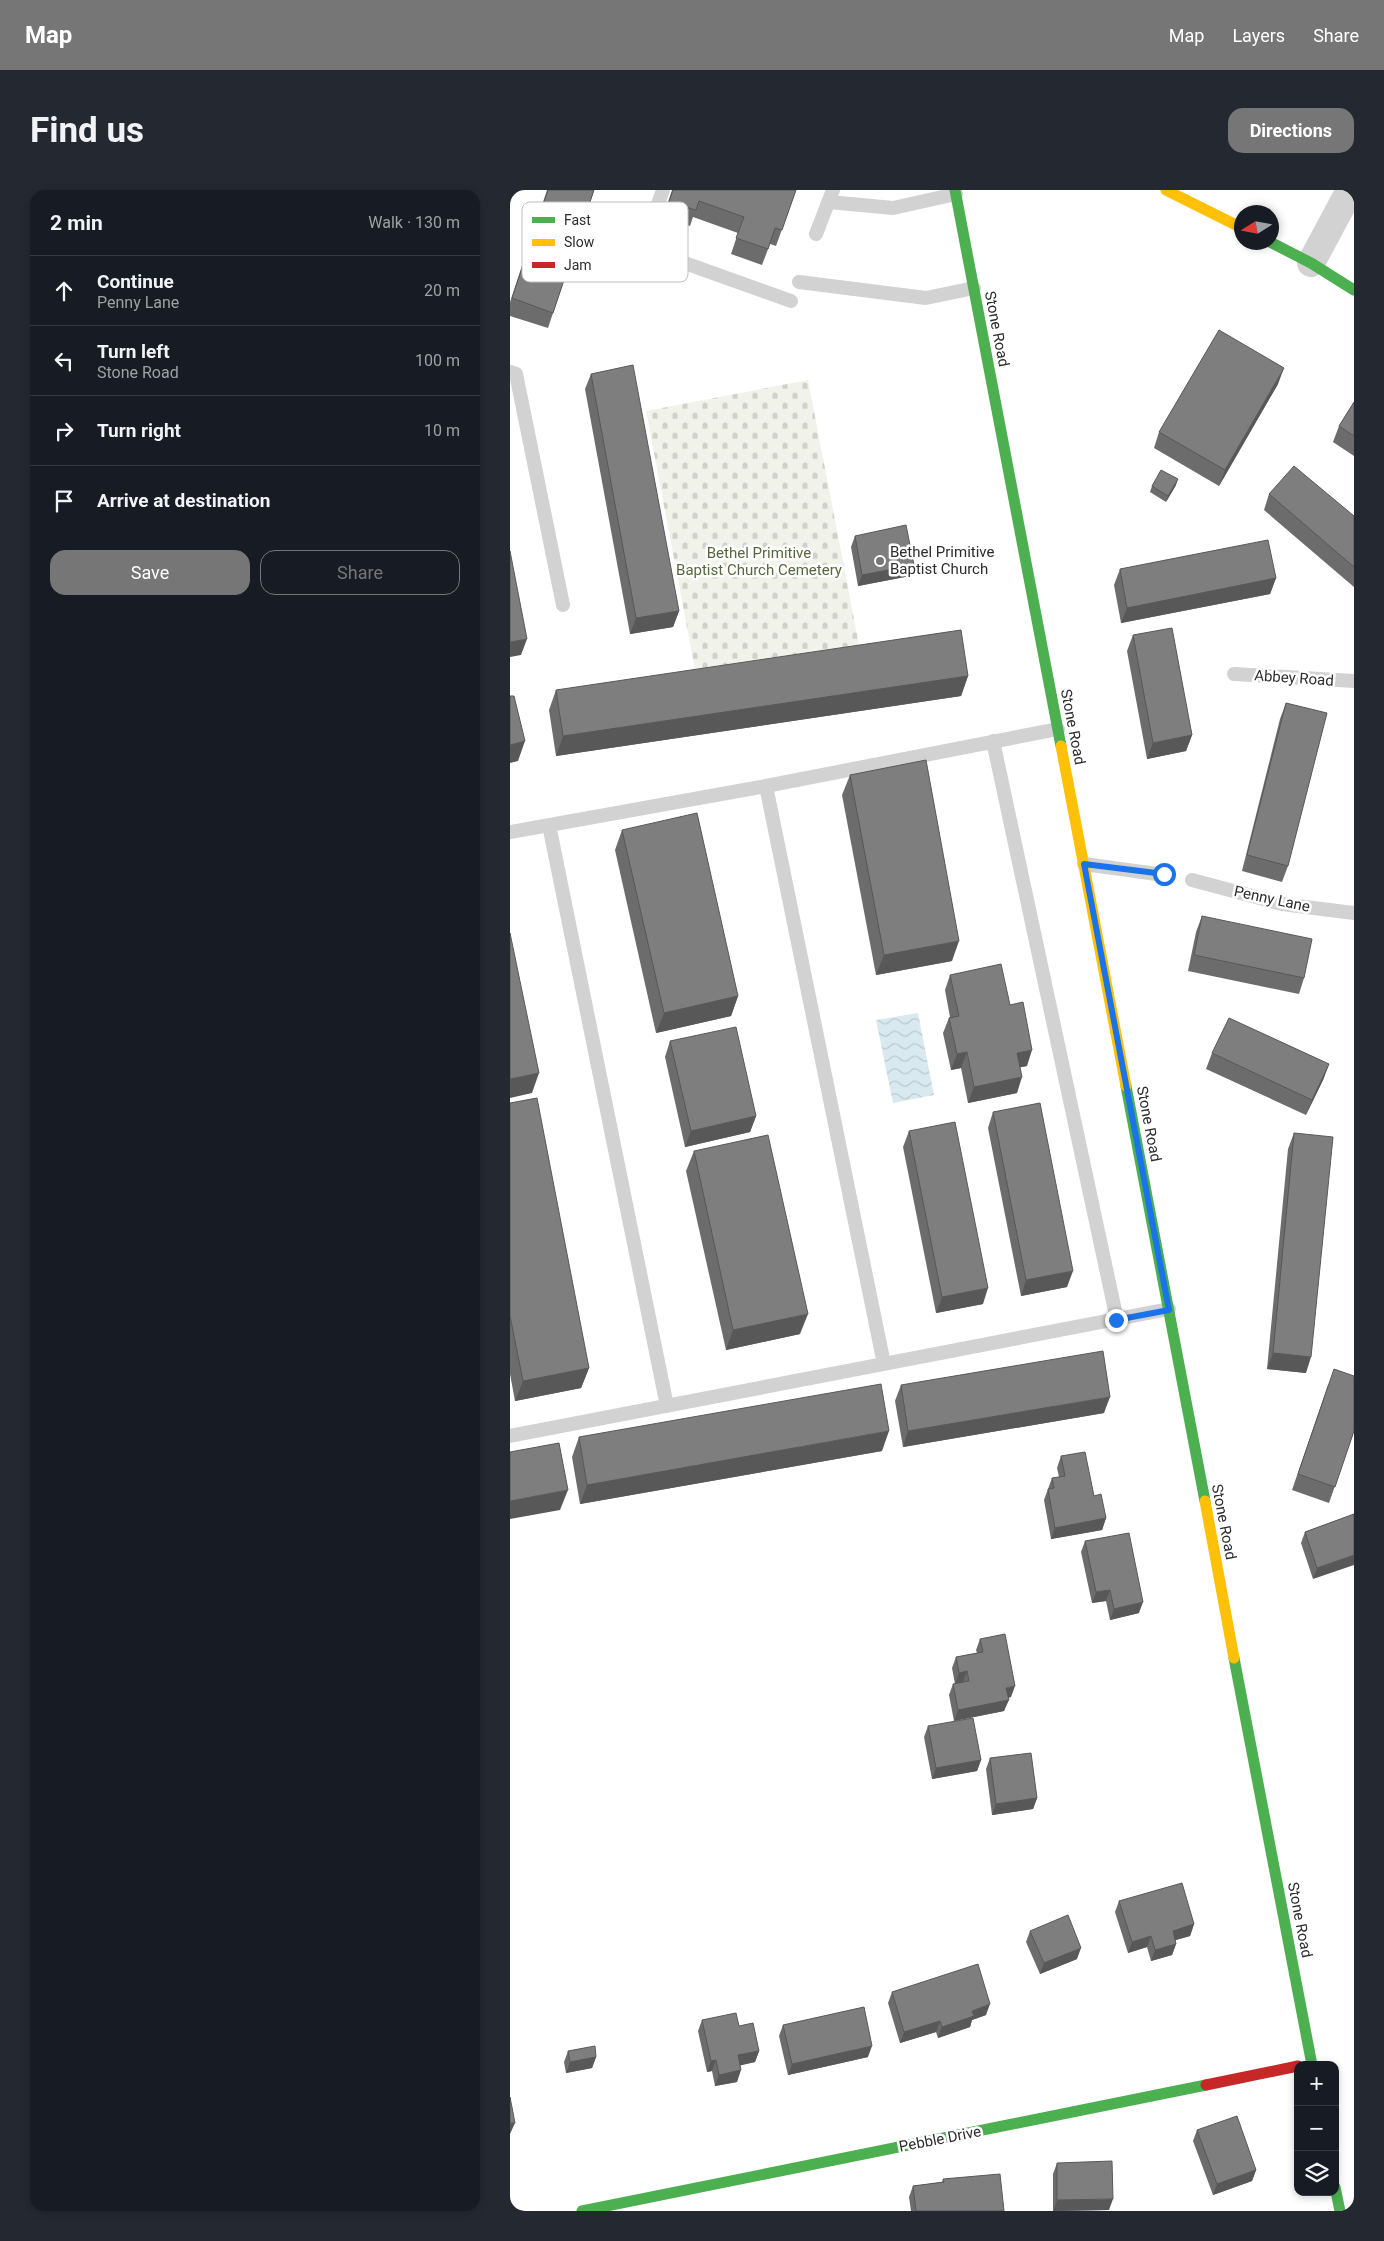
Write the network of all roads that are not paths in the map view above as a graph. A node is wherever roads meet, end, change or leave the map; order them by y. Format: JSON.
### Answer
{"nodes":[{"id":1,"x":663,"y":190,"type":"edge"},
{"id":2,"x":1166,"y":190,"type":"edge"},
{"id":3,"x":1350,"y":190,"type":"edge"},
{"id":4,"x":956,"y":192,"type":"edge"},
{"id":5,"x":831,"y":196,"type":"edge"},
{"id":6,"x":659,"y":202,"type":"edge"},
{"id":7,"x":1234,"y":224,"type":"edge"},
{"id":8,"x":816,"y":234,"type":"dead end"},
{"id":9,"x":1279,"y":247,"type":"edge"},
{"id":10,"x":1311,"y":263,"type":"junction"},
{"id":11,"x":688,"y":264,"type":"edge"},
{"id":12,"x":799,"y":282,"type":"dead end"},
{"id":13,"x":974,"y":288,"type":"junction"},
{"id":14,"x":1354,"y":290,"type":"edge"},
{"id":15,"x":791,"y":301,"type":"dead end"},
{"id":16,"x":510,"y":372,"type":"edge"},
{"id":17,"x":563,"y":605,"type":"dead end"},
{"id":18,"x":1234,"y":674,"type":"dead end"},
{"id":19,"x":1354,"y":681,"type":"edge"},
{"id":20,"x":1058,"y":728,"type":"junction"},
{"id":21,"x":993,"y":741,"type":"junction"},
{"id":22,"x":766,"y":786,"type":"junction"},
{"id":23,"x":549,"y":825,"type":"junction"},
{"id":24,"x":510,"y":832,"type":"edge"},
{"id":25,"x":1084,"y":864,"type":"junction"},
{"id":26,"x":1164,"y":874,"type":"dead end"},
{"id":27,"x":1192,"y":880,"type":"dead end"},
{"id":28,"x":1354,"y":913,"type":"edge"},
{"id":29,"x":1169,"y":1310,"type":"junction"},
{"id":30,"x":1116,"y":1320,"type":"junction"},
{"id":31,"x":884,"y":1364,"type":"junction"},
{"id":32,"x":667,"y":1406,"type":"junction"},
{"id":33,"x":510,"y":1436,"type":"edge"},
{"id":34,"x":1306,"y":2061,"type":"edge"},
{"id":35,"x":1294,"y":2068,"type":"edge"},
{"id":36,"x":1337,"y":2196,"type":"edge"},
{"id":37,"x":582,"y":2211,"type":"edge"},
{"id":38,"x":1340,"y":2211,"type":"edge"}],
"edges":[{"from":1,"to":6,"type":"lane"},
{"from":2,"to":7,"type":"street"},
{"from":3,"to":10,"type":"street"},
{"from":4,"to":5,"type":"lane"},
{"from":4,"to":13,"type":"street","name":"Stone Road"},
{"from":5,"to":8,"type":"lane"},
{"from":9,"to":10,"type":"street"},
{"from":10,"to":14,"type":"street"},
{"from":11,"to":15,"type":"lane"},
{"from":12,"to":13,"type":"lane"},
{"from":13,"to":20,"type":"street","name":"Stone Road"},
{"from":16,"to":17,"type":"lane"},
{"from":18,"to":19,"type":"lane","name":"Abbey Road"},
{"from":20,"to":21,"type":"lane"},
{"from":20,"to":25,"type":"street","name":"Stone Road"},
{"from":21,"to":22,"type":"lane"},
{"from":21,"to":30,"type":"lane"},
{"from":22,"to":23,"type":"lane"},
{"from":22,"to":31,"type":"lane"},
{"from":23,"to":24,"type":"lane"},
{"from":23,"to":32,"type":"lane"},
{"from":25,"to":26,"type":"lane"},
{"from":25,"to":29,"type":"street","name":"Stone Road"},
{"from":27,"to":28,"type":"lane","name":"Penny Lane"},
{"from":29,"to":30,"type":"lane"},
{"from":29,"to":34,"type":"street","name":"Stone Road"},
{"from":30,"to":31,"type":"lane"},
{"from":31,"to":32,"type":"lane"},
{"from":32,"to":33,"type":"lane"},
{"from":35,"to":37,"type":"street","name":"Pebble Drive"},
{"from":36,"to":38,"type":"street"}]}
